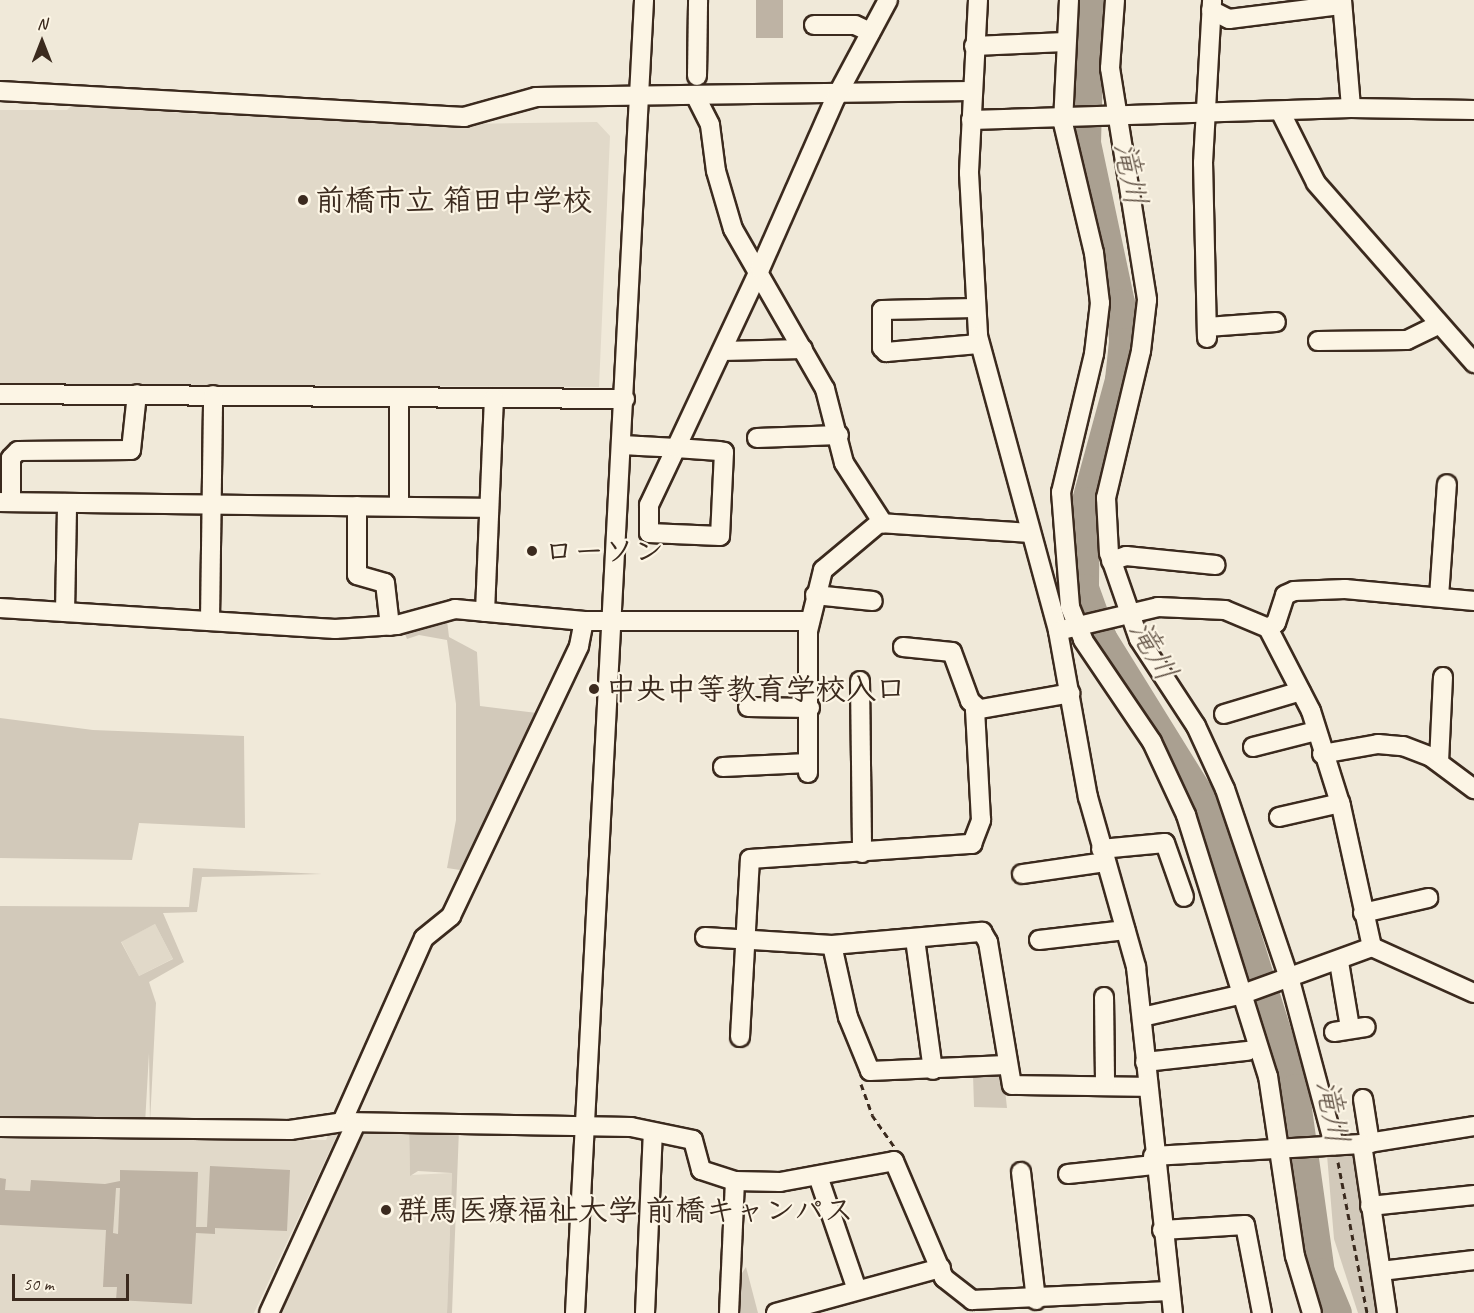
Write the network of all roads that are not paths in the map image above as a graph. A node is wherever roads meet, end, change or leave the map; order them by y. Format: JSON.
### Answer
{"nodes":[{"id":1,"x":644,"y":0,"type":"edge"},
{"id":2,"x":698,"y":0,"type":"edge"},
{"id":3,"x":888,"y":0,"type":"edge"},
{"id":4,"x":978,"y":0,"type":"edge"},
{"id":5,"x":1069,"y":0,"type":"edge"},
{"id":6,"x":1114,"y":0,"type":"edge"},
{"id":7,"x":1342,"y":2,"type":"edge"},
{"id":8,"x":1211,"y":5,"type":"edge"},
{"id":9,"x":814,"y":24,"type":"dead end"},
{"id":10,"x":865,"y":30,"type":"junction"},
{"id":11,"x":1065,"y":42,"type":"junction"},
{"id":12,"x":974,"y":46,"type":"junction"},
{"id":13,"x":697,"y":76,"type":"dead end"},
{"id":14,"x":843,"y":90,"type":"junction"},
{"id":15,"x":971,"y":91,"type":"junction"},
{"id":16,"x":0,"y":92,"type":"edge"},
{"id":17,"x":640,"y":97,"type":"junction"},
{"id":18,"x":696,"y":97,"type":"junction"},
{"id":19,"x":1351,"y":108,"type":"junction"},
{"id":20,"x":1474,"y":110,"type":"edge"},
{"id":21,"x":1280,"y":111,"type":"junction"},
{"id":22,"x":1208,"y":114,"type":"junction"},
{"id":23,"x":1114,"y":115,"type":"junction"},
{"id":24,"x":1066,"y":117,"type":"junction"},
{"id":25,"x":970,"y":120,"type":"junction"},
{"id":26,"x":757,"y":265,"type":"junction"},
{"id":27,"x":975,"y":308,"type":"junction"},
{"id":28,"x":1276,"y":321,"type":"dead end"},
{"id":29,"x":1438,"y":325,"type":"junction"},
{"id":30,"x":1318,"y":341,"type":"dead end"},
{"id":31,"x":979,"y":344,"type":"junction"},
{"id":32,"x":802,"y":349,"type":"junction"},
{"id":33,"x":722,"y":351,"type":"junction"},
{"id":34,"x":1474,"y":363,"type":"edge"},
{"id":35,"x":0,"y":394,"type":"edge"},
{"id":36,"x":136,"y":394,"type":"junction"},
{"id":37,"x":213,"y":395,"type":"junction"},
{"id":38,"x":399,"y":397,"type":"junction"},
{"id":39,"x":494,"y":398,"type":"junction"},
{"id":40,"x":625,"y":399,"type":"junction"},
{"id":41,"x":839,"y":435,"type":"junction"},
{"id":42,"x":758,"y":438,"type":"dead end"},
{"id":43,"x":623,"y":444,"type":"junction"},
{"id":44,"x":676,"y":448,"type":"junction"},
{"id":45,"x":1447,"y":484,"type":"dead end"},
{"id":46,"x":5,"y":502,"type":"edge"},
{"id":47,"x":67,"y":503,"type":"junction"},
{"id":48,"x":212,"y":504,"type":"junction"},
{"id":49,"x":357,"y":506,"type":"junction"},
{"id":50,"x":399,"y":506,"type":"junction"},
{"id":51,"x":489,"y":508,"type":"junction"},
{"id":52,"x":883,"y":523,"type":"junction"},
{"id":53,"x":1031,"y":533,"type":"junction"},
{"id":54,"x":1111,"y":561,"type":"junction"},
{"id":55,"x":1216,"y":565,"type":"dead end"},
{"id":56,"x":815,"y":595,"type":"junction"},
{"id":57,"x":1439,"y":597,"type":"junction"},
{"id":58,"x":873,"y":601,"type":"dead end"},
{"id":59,"x":1474,"y":601,"type":"edge"},
{"id":60,"x":0,"y":608,"type":"edge"},
{"id":61,"x":65,"y":612,"type":"junction"},
{"id":62,"x":485,"y":612,"type":"junction"},
{"id":63,"x":1125,"y":612,"type":"junction"},
{"id":64,"x":210,"y":620,"type":"junction"},
{"id":65,"x":584,"y":621,"type":"junction"},
{"id":66,"x":614,"y":621,"type":"junction"},
{"id":67,"x":810,"y":621,"type":"junction"},
{"id":68,"x":1079,"y":625,"type":"junction"},
{"id":69,"x":390,"y":626,"type":"junction"},
{"id":70,"x":1268,"y":628,"type":"junction"},
{"id":71,"x":1058,"y":631,"type":"junction"},
{"id":72,"x":903,"y":647,"type":"dead end"},
{"id":73,"x":1443,"y":677,"type":"dead end"},
{"id":74,"x":860,"y":681,"type":"dead end"},
{"id":75,"x":1301,"y":691,"type":"junction"},
{"id":76,"x":1071,"y":693,"type":"junction"},
{"id":77,"x":748,"y":707,"type":"dead end"},
{"id":78,"x":810,"y":708,"type":"junction"},
{"id":79,"x":979,"y":709,"type":"junction"},
{"id":80,"x":1224,"y":714,"type":"dead end"},
{"id":81,"x":1316,"y":731,"type":"junction"},
{"id":82,"x":1253,"y":747,"type":"dead end"},
{"id":83,"x":1322,"y":754,"type":"junction"},
{"id":84,"x":1439,"y":762,"type":"junction"},
{"id":85,"x":723,"y":767,"type":"dead end"},
{"id":86,"x":1474,"y":789,"type":"edge"},
{"id":87,"x":1340,"y":803,"type":"junction"},
{"id":88,"x":1279,"y":817,"type":"dead end"},
{"id":89,"x":862,"y":853,"type":"junction"},
{"id":90,"x":1103,"y":856,"type":"junction"},
{"id":91,"x":1022,"y":874,"type":"dead end"},
{"id":92,"x":1185,"y":897,"type":"dead end"},
{"id":93,"x":1428,"y":898,"type":"dead end"},
{"id":94,"x":1363,"y":913,"type":"junction"},
{"id":95,"x":1125,"y":930,"type":"junction"},
{"id":96,"x":705,"y":937,"type":"dead end"},
{"id":97,"x":915,"y":939,"type":"junction"},
{"id":98,"x":1039,"y":940,"type":"dead end"},
{"id":99,"x":746,"y":943,"type":"junction"},
{"id":100,"x":832,"y":945,"type":"junction"},
{"id":101,"x":1372,"y":947,"type":"junction"},
{"id":102,"x":1339,"y":962,"type":"junction"},
{"id":103,"x":1287,"y":980,"type":"junction"},
{"id":104,"x":1474,"y":993,"type":"edge"},
{"id":105,"x":1241,"y":994,"type":"junction"},
{"id":106,"x":1104,"y":997,"type":"dead end"},
{"id":107,"x":1142,"y":1017,"type":"junction"},
{"id":108,"x":1350,"y":1029,"type":"dead end"},
{"id":109,"x":740,"y":1037,"type":"dead end"},
{"id":110,"x":1247,"y":1051,"type":"dead end"},
{"id":111,"x":1145,"y":1062,"type":"junction"},
{"id":112,"x":1006,"y":1065,"type":"junction"},
{"id":113,"x":933,"y":1070,"type":"junction"},
{"id":114,"x":1105,"y":1085,"type":"junction"},
{"id":115,"x":1147,"y":1087,"type":"junction"},
{"id":116,"x":1363,"y":1099,"type":"dead end"},
{"id":117,"x":349,"y":1122,"type":"junction"},
{"id":118,"x":581,"y":1125,"type":"junction"},
{"id":119,"x":1474,"y":1126,"type":"edge"},
{"id":120,"x":0,"y":1127,"type":"edge"},
{"id":121,"x":653,"y":1133,"type":"junction"},
{"id":122,"x":1366,"y":1143,"type":"junction"},
{"id":123,"x":1331,"y":1146,"type":"junction"},
{"id":124,"x":1282,"y":1149,"type":"junction"},
{"id":125,"x":1153,"y":1161,"type":"junction"},
{"id":126,"x":1022,"y":1172,"type":"dead end"},
{"id":127,"x":1068,"y":1174,"type":"dead end"},
{"id":128,"x":818,"y":1176,"type":"junction"},
{"id":129,"x":735,"y":1181,"type":"junction"},
{"id":130,"x":1474,"y":1195,"type":"edge"},
{"id":131,"x":1370,"y":1206,"type":"junction"},
{"id":132,"x":1162,"y":1230,"type":"junction"},
{"id":133,"x":1474,"y":1260,"type":"edge"},
{"id":134,"x":941,"y":1268,"type":"junction"},
{"id":135,"x":1381,"y":1271,"type":"junction"},
{"id":136,"x":857,"y":1290,"type":"junction"},
{"id":137,"x":1169,"y":1291,"type":"junction"},
{"id":138,"x":1036,"y":1300,"type":"junction"},
{"id":139,"x":1059,"y":1306,"type":"edge"},
{"id":140,"x":269,"y":1313,"type":"edge"},
{"id":141,"x":575,"y":1313,"type":"edge"},
{"id":142,"x":645,"y":1313,"type":"edge"},
{"id":143,"x":729,"y":1313,"type":"edge"},
{"id":144,"x":776,"y":1313,"type":"edge"},
{"id":145,"x":1173,"y":1313,"type":"edge"},
{"id":146,"x":1262,"y":1313,"type":"edge"},
{"id":147,"x":1312,"y":1313,"type":"edge"},
{"id":148,"x":1387,"y":1313,"type":"edge"}],
"edges":[{"from":1,"to":17,"type":"street"},
{"from":2,"to":13,"type":"street"},
{"from":3,"to":10,"type":"street"},
{"from":4,"to":12,"type":"street"},
{"from":5,"to":11,"type":"street"},
{"from":6,"to":23,"type":"street"},
{"from":7,"to":8,"type":"street"},
{"from":7,"to":19,"type":"street"},
{"from":8,"to":22,"type":"street"},
{"from":9,"to":10,"type":"street"},
{"from":10,"to":14,"type":"street"},
{"from":11,"to":12,"type":"street"},
{"from":11,"to":24,"type":"street"},
{"from":12,"to":15,"type":"street"},
{"from":14,"to":15,"type":"street"},
{"from":14,"to":18,"type":"street"},
{"from":14,"to":26,"type":"street"},
{"from":15,"to":25,"type":"street"},
{"from":16,"to":17,"type":"street"},
{"from":17,"to":18,"type":"street"},
{"from":17,"to":40,"type":"street"},
{"from":18,"to":26,"type":"street"},
{"from":19,"to":20,"type":"street"},
{"from":19,"to":21,"type":"street"},
{"from":21,"to":22,"type":"street"},
{"from":21,"to":29,"type":"street"},
{"from":22,"to":23,"type":"street"},
{"from":22,"to":28,"type":"street"},
{"from":23,"to":24,"type":"street"},
{"from":23,"to":54,"type":"street"},
{"from":24,"to":25,"type":"street"},
{"from":24,"to":68,"type":"street"},
{"from":25,"to":27,"type":"street"},
{"from":26,"to":32,"type":"street"},
{"from":26,"to":33,"type":"street"},
{"from":27,"to":31,"type":"street"},
{"from":27,"to":31,"type":"street"},
{"from":29,"to":30,"type":"street"},
{"from":29,"to":34,"type":"street"},
{"from":31,"to":53,"type":"street"},
{"from":32,"to":33,"type":"street"},
{"from":32,"to":41,"type":"street"},
{"from":33,"to":44,"type":"street"},
{"from":35,"to":36,"type":"street"},
{"from":36,"to":37,"type":"street"},
{"from":36,"to":46,"type":"street"},
{"from":37,"to":38,"type":"street"},
{"from":37,"to":48,"type":"street"},
{"from":38,"to":39,"type":"street"},
{"from":38,"to":50,"type":"street"},
{"from":39,"to":40,"type":"street"},
{"from":39,"to":51,"type":"street"},
{"from":40,"to":43,"type":"street"},
{"from":41,"to":42,"type":"street"},
{"from":41,"to":52,"type":"street"},
{"from":43,"to":44,"type":"street"},
{"from":43,"to":66,"type":"street"},
{"from":44,"to":44,"type":"street"},
{"from":45,"to":57,"type":"street"},
{"from":46,"to":47,"type":"street"},
{"from":47,"to":48,"type":"street"},
{"from":47,"to":61,"type":"street"},
{"from":48,"to":49,"type":"street"},
{"from":48,"to":64,"type":"street"},
{"from":49,"to":50,"type":"street"},
{"from":49,"to":69,"type":"street"},
{"from":50,"to":51,"type":"street"},
{"from":51,"to":62,"type":"street"},
{"from":52,"to":53,"type":"street"},
{"from":52,"to":56,"type":"street"},
{"from":53,"to":71,"type":"street"},
{"from":54,"to":55,"type":"street"},
{"from":54,"to":63,"type":"street"},
{"from":56,"to":58,"type":"street"},
{"from":56,"to":67,"type":"street"},
{"from":57,"to":59,"type":"street"},
{"from":57,"to":70,"type":"street"},
{"from":60,"to":61,"type":"street"},
{"from":61,"to":64,"type":"street"},
{"from":62,"to":65,"type":"street"},
{"from":62,"to":69,"type":"street"},
{"from":63,"to":68,"type":"street"},
{"from":63,"to":70,"type":"street"},
{"from":63,"to":103,"type":"street"},
{"from":64,"to":69,"type":"street"},
{"from":65,"to":66,"type":"street"},
{"from":65,"to":117,"type":"street"},
{"from":66,"to":67,"type":"street"},
{"from":66,"to":118,"type":"street"},
{"from":67,"to":78,"type":"street"},
{"from":68,"to":71,"type":"street"},
{"from":68,"to":105,"type":"street"},
{"from":70,"to":75,"type":"street"},
{"from":71,"to":76,"type":"street"},
{"from":72,"to":79,"type":"street"},
{"from":73,"to":84,"type":"street"},
{"from":74,"to":89,"type":"street"},
{"from":75,"to":80,"type":"street"},
{"from":75,"to":81,"type":"street"},
{"from":76,"to":79,"type":"street"},
{"from":76,"to":90,"type":"street"},
{"from":77,"to":78,"type":"street"},
{"from":78,"to":85,"type":"street"},
{"from":79,"to":89,"type":"street"},
{"from":81,"to":82,"type":"street"},
{"from":81,"to":83,"type":"street"},
{"from":83,"to":84,"type":"street"},
{"from":83,"to":87,"type":"street"},
{"from":84,"to":86,"type":"street"},
{"from":87,"to":88,"type":"street"},
{"from":87,"to":94,"type":"street"},
{"from":89,"to":99,"type":"street"},
{"from":90,"to":91,"type":"street"},
{"from":90,"to":92,"type":"street"},
{"from":90,"to":95,"type":"street"},
{"from":93,"to":94,"type":"street"},
{"from":94,"to":101,"type":"street"},
{"from":95,"to":98,"type":"street"},
{"from":95,"to":107,"type":"street"},
{"from":96,"to":99,"type":"street"},
{"from":97,"to":100,"type":"street"},
{"from":97,"to":112,"type":"street"},
{"from":97,"to":113,"type":"street"},
{"from":99,"to":100,"type":"street"},
{"from":99,"to":109,"type":"street"},
{"from":100,"to":113,"type":"street"},
{"from":101,"to":102,"type":"street"},
{"from":101,"to":104,"type":"street"},
{"from":102,"to":103,"type":"street"},
{"from":102,"to":108,"type":"street"},
{"from":103,"to":105,"type":"street"},
{"from":103,"to":123,"type":"street"},
{"from":105,"to":107,"type":"street"},
{"from":105,"to":124,"type":"street"},
{"from":106,"to":114,"type":"street"},
{"from":107,"to":111,"type":"street"},
{"from":110,"to":111,"type":"street"},
{"from":111,"to":115,"type":"street"},
{"from":112,"to":113,"type":"street"},
{"from":112,"to":114,"type":"street"},
{"from":114,"to":115,"type":"street"},
{"from":115,"to":125,"type":"street"},
{"from":116,"to":122,"type":"street"},
{"from":117,"to":118,"type":"street"},
{"from":117,"to":120,"type":"street"},
{"from":117,"to":140,"type":"street"},
{"from":118,"to":121,"type":"street"},
{"from":118,"to":141,"type":"street"},
{"from":119,"to":122,"type":"street"},
{"from":121,"to":129,"type":"street"},
{"from":121,"to":142,"type":"street"},
{"from":122,"to":123,"type":"street"},
{"from":122,"to":131,"type":"street"},
{"from":123,"to":124,"type":"street"},
{"from":124,"to":125,"type":"street"},
{"from":124,"to":147,"type":"street"},
{"from":125,"to":127,"type":"street"},
{"from":125,"to":132,"type":"street"},
{"from":126,"to":138,"type":"street"},
{"from":128,"to":129,"type":"street"},
{"from":128,"to":134,"type":"street"},
{"from":128,"to":136,"type":"street"},
{"from":129,"to":143,"type":"street"},
{"from":130,"to":131,"type":"street"},
{"from":131,"to":135,"type":"street"},
{"from":132,"to":137,"type":"street"},
{"from":132,"to":146,"type":"street"},
{"from":133,"to":135,"type":"street"},
{"from":134,"to":136,"type":"street"},
{"from":134,"to":138,"type":"street"},
{"from":135,"to":148,"type":"street"},
{"from":136,"to":144,"type":"street"},
{"from":137,"to":139,"type":"street"},
{"from":137,"to":145,"type":"street"},
{"from":138,"to":139,"type":"street"}]}
